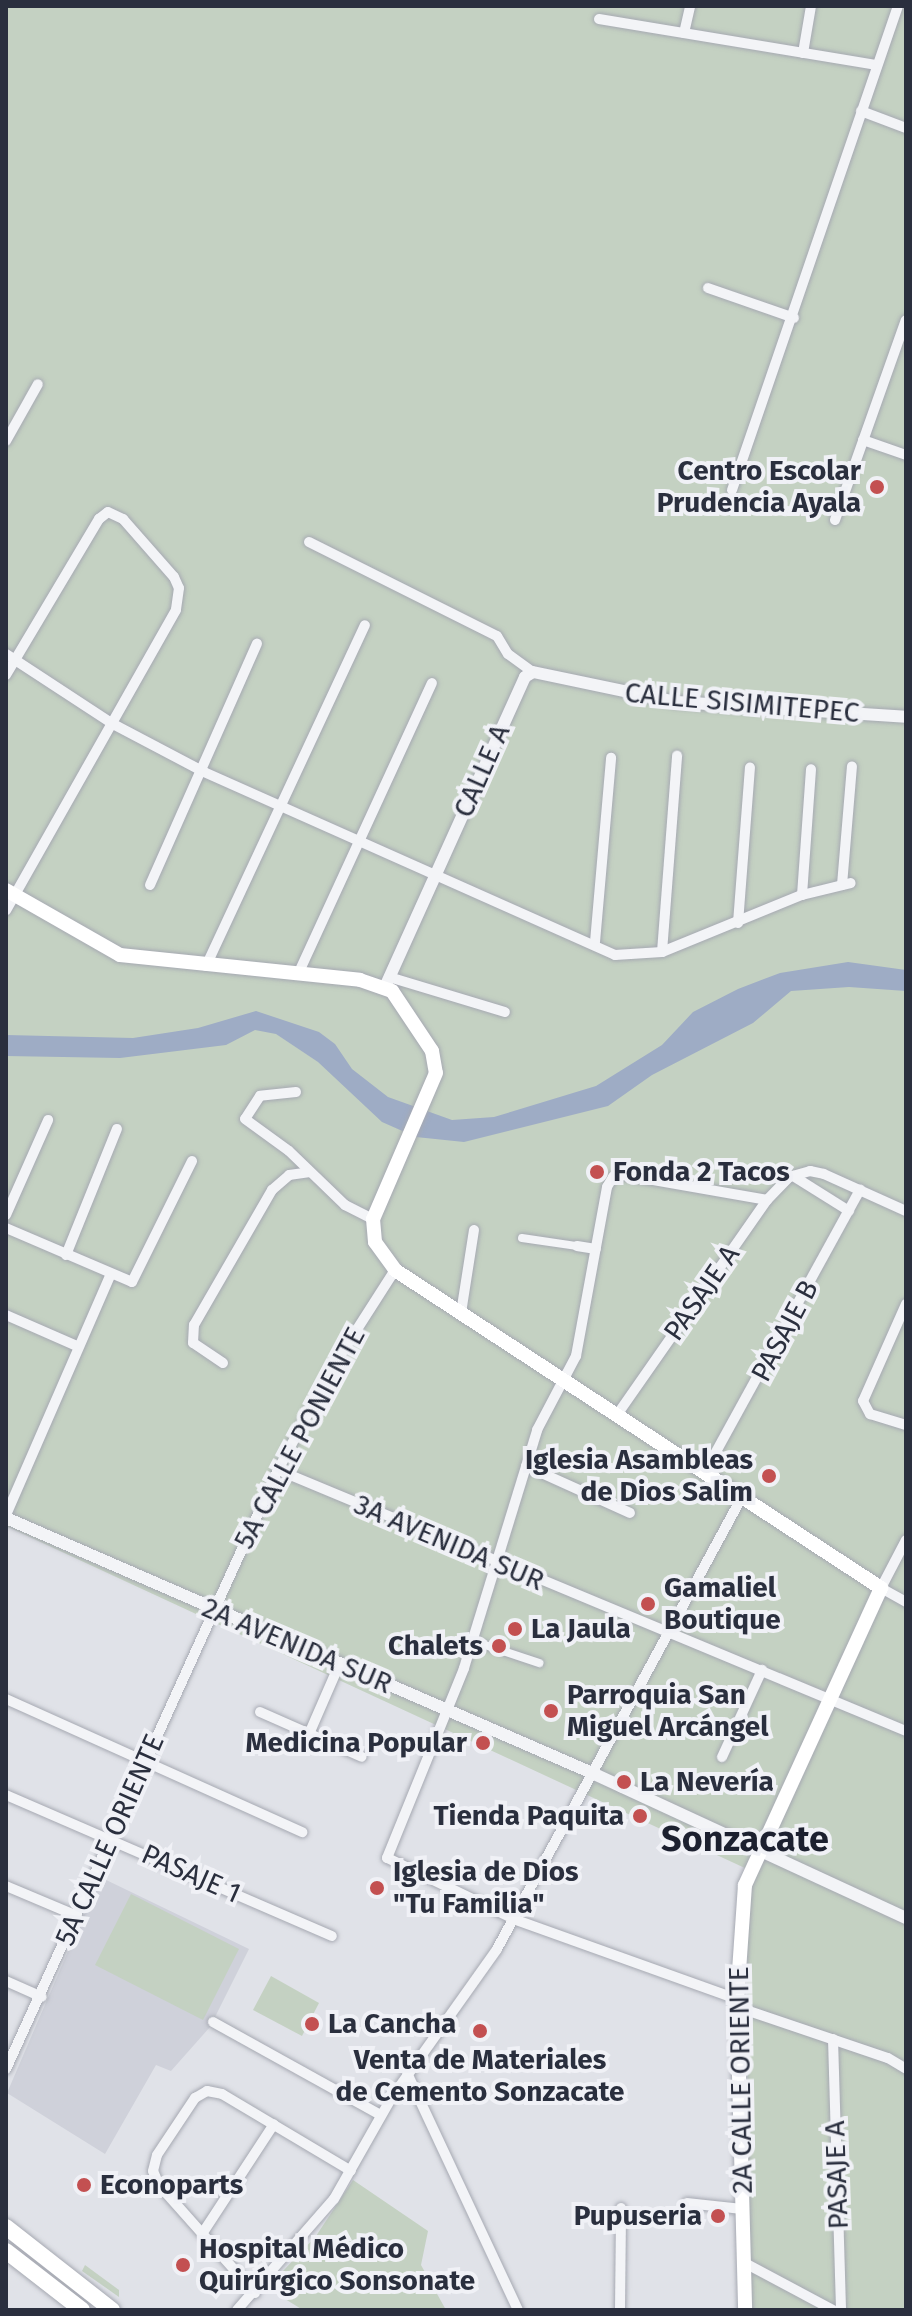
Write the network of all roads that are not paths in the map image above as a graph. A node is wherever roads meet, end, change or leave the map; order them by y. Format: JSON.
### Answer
{"nodes":[{"id":1,"x":690,"y":6,"type":"edge"},
{"id":2,"x":811,"y":6,"type":"edge"},
{"id":3,"x":898,"y":6,"type":"edge"},
{"id":4,"x":599,"y":19,"type":"dead end"},
{"id":5,"x":684,"y":33,"type":"junction"},
{"id":6,"x":803,"y":53,"type":"junction"},
{"id":7,"x":877,"y":65,"type":"junction"},
{"id":8,"x":861,"y":111,"type":"junction"},
{"id":9,"x":906,"y":128,"type":"edge"},
{"id":10,"x":708,"y":288,"type":"dead end"},
{"id":11,"x":794,"y":318,"type":"junction"},
{"id":12,"x":906,"y":320,"type":"edge"},
{"id":13,"x":38,"y":384,"type":"dead end"},
{"id":14,"x":863,"y":440,"type":"junction"},
{"id":15,"x":6,"y":441,"type":"edge"},
{"id":16,"x":906,"y":455,"type":"edge"},
{"id":17,"x":732,"y":490,"type":"dead end"},
{"id":18,"x":835,"y":520,"type":"dead end"},
{"id":19,"x":309,"y":542,"type":"dead end"},
{"id":20,"x":365,"y":625,"type":"dead end"},
{"id":21,"x":257,"y":644,"type":"dead end"},
{"id":22,"x":10,"y":656,"type":"edge"},
{"id":23,"x":533,"y":672,"type":"junction"},
{"id":24,"x":6,"y":675,"type":"edge"},
{"id":25,"x":432,"y":683,"type":"dead end"},
{"id":26,"x":906,"y":717,"type":"edge"},
{"id":27,"x":113,"y":724,"type":"junction"},
{"id":28,"x":677,"y":756,"type":"dead end"},
{"id":29,"x":611,"y":758,"type":"dead end"},
{"id":30,"x":852,"y":766,"type":"dead end"},
{"id":31,"x":750,"y":767,"type":"dead end"},
{"id":32,"x":811,"y":769,"type":"dead end"},
{"id":33,"x":204,"y":772,"type":"junction"},
{"id":34,"x":283,"y":807,"type":"junction"},
{"id":35,"x":361,"y":843,"type":"junction"},
{"id":36,"x":435,"y":874,"type":"junction"},
{"id":37,"x":150,"y":885,"type":"dead end"},
{"id":38,"x":11,"y":893,"type":"edge"},
{"id":39,"x":802,"y":895,"type":"junction"},
{"id":40,"x":6,"y":910,"type":"edge"},
{"id":41,"x":738,"y":923,"type":"junction"},
{"id":42,"x":595,"y":942,"type":"junction"},
{"id":43,"x":662,"y":952,"type":"junction"},
{"id":44,"x":206,"y":966,"type":"junction"},
{"id":45,"x":299,"y":972,"type":"junction"},
{"id":46,"x":387,"y":982,"type":"junction"},
{"id":47,"x":505,"y":1012,"type":"dead end"},
{"id":48,"x":296,"y":1092,"type":"dead end"},
{"id":49,"x":48,"y":1120,"type":"dead end"},
{"id":50,"x":117,"y":1129,"type":"dead end"},
{"id":51,"x":192,"y":1161,"type":"dead end"},
{"id":52,"x":310,"y":1172,"type":"junction"},
{"id":53,"x":791,"y":1177,"type":"junction"},
{"id":54,"x":860,"y":1190,"type":"junction"},
{"id":55,"x":767,"y":1200,"type":"junction"},
{"id":56,"x":849,"y":1211,"type":"junction"},
{"id":57,"x":906,"y":1211,"type":"edge"},
{"id":58,"x":6,"y":1215,"type":"edge"},
{"id":59,"x":373,"y":1219,"type":"junction"},
{"id":60,"x":6,"y":1228,"type":"edge"},
{"id":61,"x":474,"y":1230,"type":"dead end"},
{"id":62,"x":522,"y":1238,"type":"dead end"},
{"id":63,"x":577,"y":1246,"type":"joint"},
{"id":64,"x":596,"y":1249,"type":"junction"},
{"id":65,"x":66,"y":1255,"type":"junction"},
{"id":66,"x":395,"y":1270,"type":"junction"},
{"id":67,"x":110,"y":1276,"type":"junction"},
{"id":68,"x":906,"y":1304,"type":"edge"},
{"id":69,"x":461,"y":1313,"type":"junction"},
{"id":70,"x":6,"y":1315,"type":"edge"},
{"id":71,"x":77,"y":1346,"type":"junction"},
{"id":72,"x":223,"y":1363,"type":"dead end"},
{"id":73,"x":564,"y":1376,"type":"junction"},
{"id":74,"x":619,"y":1412,"type":"junction"},
{"id":75,"x":906,"y":1425,"type":"edge"},
{"id":76,"x":526,"y":1466,"type":"junction"},
{"id":77,"x":278,"y":1470,"type":"junction"},
{"id":78,"x":706,"y":1470,"type":"junction"},
{"id":79,"x":743,"y":1495,"type":"junction"},
{"id":80,"x":630,"y":1513,"type":"dead end"},
{"id":81,"x":6,"y":1517,"type":"edge"},
{"id":82,"x":906,"y":1540,"type":"edge"},
{"id":83,"x":495,"y":1564,"type":"junction"},
{"id":84,"x":881,"y":1588,"type":"junction"},
{"id":85,"x":906,"y":1602,"type":"edge"},
{"id":86,"x":212,"y":1610,"type":"junction"},
{"id":87,"x":665,"y":1632,"type":"junction"},
{"id":88,"x":473,"y":1641,"type":"junction"},
{"id":89,"x":539,"y":1663,"type":"dead end"},
{"id":90,"x":339,"y":1665,"type":"junction"},
{"id":91,"x":762,"y":1670,"type":"junction"},
{"id":92,"x":6,"y":1699,"type":"edge"},
{"id":93,"x":834,"y":1699,"type":"junction"},
{"id":94,"x":449,"y":1711,"type":"junction"},
{"id":95,"x":260,"y":1712,"type":"dead end"},
{"id":96,"x":906,"y":1731,"type":"edge"},
{"id":97,"x":309,"y":1734,"type":"junction"},
{"id":98,"x":362,"y":1757,"type":"dead end"},
{"id":99,"x":722,"y":1757,"type":"dead end"},
{"id":100,"x":144,"y":1761,"type":"junction"},
{"id":101,"x":590,"y":1772,"type":"junction"},
{"id":102,"x":6,"y":1795,"type":"edge"},
{"id":103,"x":302,"y":1832,"type":"dead end"},
{"id":104,"x":111,"y":1839,"type":"junction"},
{"id":105,"x":757,"y":1852,"type":"junction"},
{"id":106,"x":6,"y":1886,"type":"edge"},
{"id":107,"x":77,"y":1916,"type":"junction"},
{"id":108,"x":906,"y":1918,"type":"edge"},
{"id":109,"x":514,"y":1919,"type":"junction"},
{"id":110,"x":332,"y":1936,"type":"dead end"},
{"id":111,"x":6,"y":1981,"type":"edge"},
{"id":112,"x":42,"y":1997,"type":"junction"},
{"id":113,"x":737,"y":2003,"type":"junction"},
{"id":114,"x":213,"y":2022,"type":"dead end"},
{"id":115,"x":833,"y":2039,"type":"junction"},
{"id":116,"x":6,"y":2069,"type":"edge"},
{"id":117,"x":906,"y":2069,"type":"edge"},
{"id":118,"x":407,"y":2073,"type":"junction"},
{"id":119,"x":381,"y":2115,"type":"junction"},
{"id":120,"x":274,"y":2124,"type":"junction"},
{"id":121,"x":351,"y":2171,"type":"junction"},
{"id":122,"x":687,"y":2203,"type":"dead end"},
{"id":123,"x":621,"y":2208,"type":"dead end"},
{"id":124,"x":742,"y":2209,"type":"junction"},
{"id":125,"x":6,"y":2227,"type":"edge"},
{"id":126,"x":202,"y":2234,"type":"junction"},
{"id":127,"x":6,"y":2251,"type":"edge"},
{"id":128,"x":743,"y":2262,"type":"junction"},
{"id":129,"x":255,"y":2293,"type":"junction"},
{"id":130,"x":82,"y":2310,"type":"edge"},
{"id":131,"x":112,"y":2310,"type":"edge"},
{"id":132,"x":237,"y":2310,"type":"edge"},
{"id":133,"x":518,"y":2310,"type":"edge"},
{"id":134,"x":620,"y":2310,"type":"edge"},
{"id":135,"x":745,"y":2310,"type":"edge"},
{"id":136,"x":833,"y":2310,"type":"edge"},
{"id":137,"x":841,"y":2310,"type":"edge"}],
"edges":[{"from":1,"to":5,"type":"street"},
{"from":2,"to":6,"type":"street"},
{"from":3,"to":7,"type":"street"},
{"from":4,"to":5,"type":"street"},
{"from":5,"to":6,"type":"street"},
{"from":6,"to":7,"type":"street"},
{"from":7,"to":8,"type":"street"},
{"from":8,"to":9,"type":"street"},
{"from":8,"to":11,"type":"street"},
{"from":10,"to":11,"type":"street"},
{"from":11,"to":17,"type":"street"},
{"from":12,"to":14,"type":"street"},
{"from":13,"to":15,"type":"street"},
{"from":14,"to":16,"type":"street"},
{"from":14,"to":18,"type":"street"},
{"from":19,"to":23,"type":"street"},
{"from":20,"to":34,"type":"street"},
{"from":21,"to":33,"type":"street"},
{"from":22,"to":24,"type":"street"},
{"from":22,"to":27,"type":"street"},
{"from":22,"to":27,"type":"street"},
{"from":23,"to":26,"type":"street","name":"CALLE SISIMITEPEC"},
{"from":23,"to":36,"type":"street","name":"CALLE A"},
{"from":25,"to":35,"type":"street"},
{"from":27,"to":33,"type":"street"},
{"from":27,"to":38,"type":"street"},
{"from":28,"to":43,"type":"street"},
{"from":29,"to":42,"type":"street"},
{"from":30,"to":39,"type":"street"},
{"from":31,"to":41,"type":"street"},
{"from":32,"to":39,"type":"street"},
{"from":33,"to":34,"type":"street"},
{"from":33,"to":37,"type":"street"},
{"from":34,"to":35,"type":"street"},
{"from":34,"to":44,"type":"street"},
{"from":35,"to":36,"type":"street"},
{"from":35,"to":45,"type":"street"},
{"from":36,"to":42,"type":"street"},
{"from":36,"to":46,"type":"street","name":"CALLE A"},
{"from":38,"to":40,"type":"street"},
{"from":38,"to":44,"type":"main road"},
{"from":39,"to":41,"type":"street"},
{"from":41,"to":43,"type":"street"},
{"from":42,"to":43,"type":"street"},
{"from":44,"to":45,"type":"main road"},
{"from":45,"to":46,"type":"main road"},
{"from":46,"to":47,"type":"street"},
{"from":46,"to":59,"type":"main road"},
{"from":48,"to":52,"type":"street"},
{"from":49,"to":58,"type":"street"},
{"from":50,"to":65,"type":"street"},
{"from":51,"to":67,"type":"street"},
{"from":52,"to":59,"type":"street"},
{"from":52,"to":72,"type":"street"},
{"from":53,"to":54,"type":"street"},
{"from":53,"to":55,"type":"street","name":"PASAJE A"},
{"from":53,"to":56,"type":"street"},
{"from":54,"to":56,"type":"street","name":"PASAJE B"},
{"from":54,"to":57,"type":"street"},
{"from":55,"to":64,"type":"street"},
{"from":55,"to":74,"type":"street","name":"PASAJE A"},
{"from":56,"to":78,"type":"street","name":"PASAJE B"},
{"from":59,"to":66,"type":"main road"},
{"from":60,"to":65,"type":"street"},
{"from":61,"to":69,"type":"street"},
{"from":62,"to":63,"type":"street"},
{"from":63,"to":64,"type":"street"},
{"from":64,"to":73,"type":"street"},
{"from":65,"to":67,"type":"street"},
{"from":66,"to":69,"type":"main road"},
{"from":66,"to":77,"type":"street","name":"5A CALLE PONIENTE"},
{"from":67,"to":71,"type":"street"},
{"from":68,"to":75,"type":"street"},
{"from":69,"to":73,"type":"main road"},
{"from":70,"to":71,"type":"street"},
{"from":71,"to":81,"type":"street"},
{"from":73,"to":74,"type":"main road"},
{"from":73,"to":76,"type":"street"},
{"from":74,"to":78,"type":"main road"},
{"from":76,"to":80,"type":"street"},
{"from":76,"to":83,"type":"street"},
{"from":77,"to":83,"type":"street","name":"3A AVENIDA SUR"},
{"from":77,"to":86,"type":"street","name":"5A CALLE PONIENTE"},
{"from":78,"to":79,"type":"main road"},
{"from":79,"to":84,"type":"main road"},
{"from":79,"to":87,"type":"street"},
{"from":81,"to":86,"type":"street","name":"2A AVENIDA SUR"},
{"from":82,"to":84,"type":"street"},
{"from":83,"to":87,"type":"street","name":"3A AVENIDA SUR"},
{"from":83,"to":88,"type":"street"},
{"from":84,"to":85,"type":"street"},
{"from":84,"to":93,"type":"main road","name":"2A CALLE ORIENTE"},
{"from":86,"to":90,"type":"street","name":"2A AVENIDA SUR"},
{"from":86,"to":100,"type":"street","name":"5A CALLE ORIENTE"},
{"from":87,"to":91,"type":"street","name":"3A AVENIDA SUR"},
{"from":87,"to":101,"type":"street"},
{"from":88,"to":89,"type":"street"},
{"from":88,"to":94,"type":"street"},
{"from":90,"to":94,"type":"street","name":"2A AVENIDA SUR"},
{"from":90,"to":97,"type":"street"},
{"from":91,"to":93,"type":"street","name":"3A AVENIDA SUR"},
{"from":91,"to":99,"type":"street"},
{"from":92,"to":100,"type":"street"},
{"from":93,"to":96,"type":"street","name":"3A AVENIDA SUR"},
{"from":93,"to":105,"type":"main road","name":"2A CALLE ORIENTE"},
{"from":94,"to":101,"type":"street","name":"2A AVENIDA SUR"},
{"from":94,"to":109,"type":"street"},
{"from":95,"to":97,"type":"street"},
{"from":97,"to":98,"type":"street"},
{"from":100,"to":103,"type":"street"},
{"from":100,"to":104,"type":"street","name":"5A CALLE ORIENTE"},
{"from":101,"to":105,"type":"street","name":"2A AVENIDA SUR"},
{"from":101,"to":109,"type":"street"},
{"from":102,"to":104,"type":"street","name":"PASAJE 1"},
{"from":104,"to":107,"type":"street","name":"5A CALLE ORIENTE"},
{"from":104,"to":110,"type":"street","name":"PASAJE 1"},
{"from":105,"to":108,"type":"street","name":"2A AVENIDA SUR"},
{"from":105,"to":113,"type":"main road","name":"2A CALLE ORIENTE"},
{"from":106,"to":107,"type":"street"},
{"from":107,"to":112,"type":"street","name":"5A CALLE ORIENTE"},
{"from":109,"to":113,"type":"street"},
{"from":109,"to":118,"type":"street"},
{"from":111,"to":112,"type":"street"},
{"from":112,"to":116,"type":"street","name":"5A CALLE ORIENTE"},
{"from":113,"to":115,"type":"street"},
{"from":113,"to":124,"type":"main road","name":"2A CALLE ORIENTE"},
{"from":114,"to":119,"type":"street"},
{"from":115,"to":117,"type":"street"},
{"from":115,"to":137,"type":"street","name":"PASAJE A"},
{"from":118,"to":119,"type":"street"},
{"from":118,"to":133,"type":"street"},
{"from":119,"to":121,"type":"street"},
{"from":120,"to":121,"type":"street"},
{"from":120,"to":126,"type":"street"},
{"from":120,"to":126,"type":"street"},
{"from":121,"to":129,"type":"street"},
{"from":122,"to":124,"type":"street"},
{"from":123,"to":134,"type":"street"},
{"from":124,"to":128,"type":"main road","name":"2A CALLE ORIENTE"},
{"from":125,"to":131,"type":"main road"},
{"from":126,"to":129,"type":"street"},
{"from":127,"to":130,"type":"main road"},
{"from":128,"to":135,"type":"main road","name":"2A CALLE ORIENTE"},
{"from":128,"to":136,"type":"street"},
{"from":129,"to":132,"type":"street"}]}
